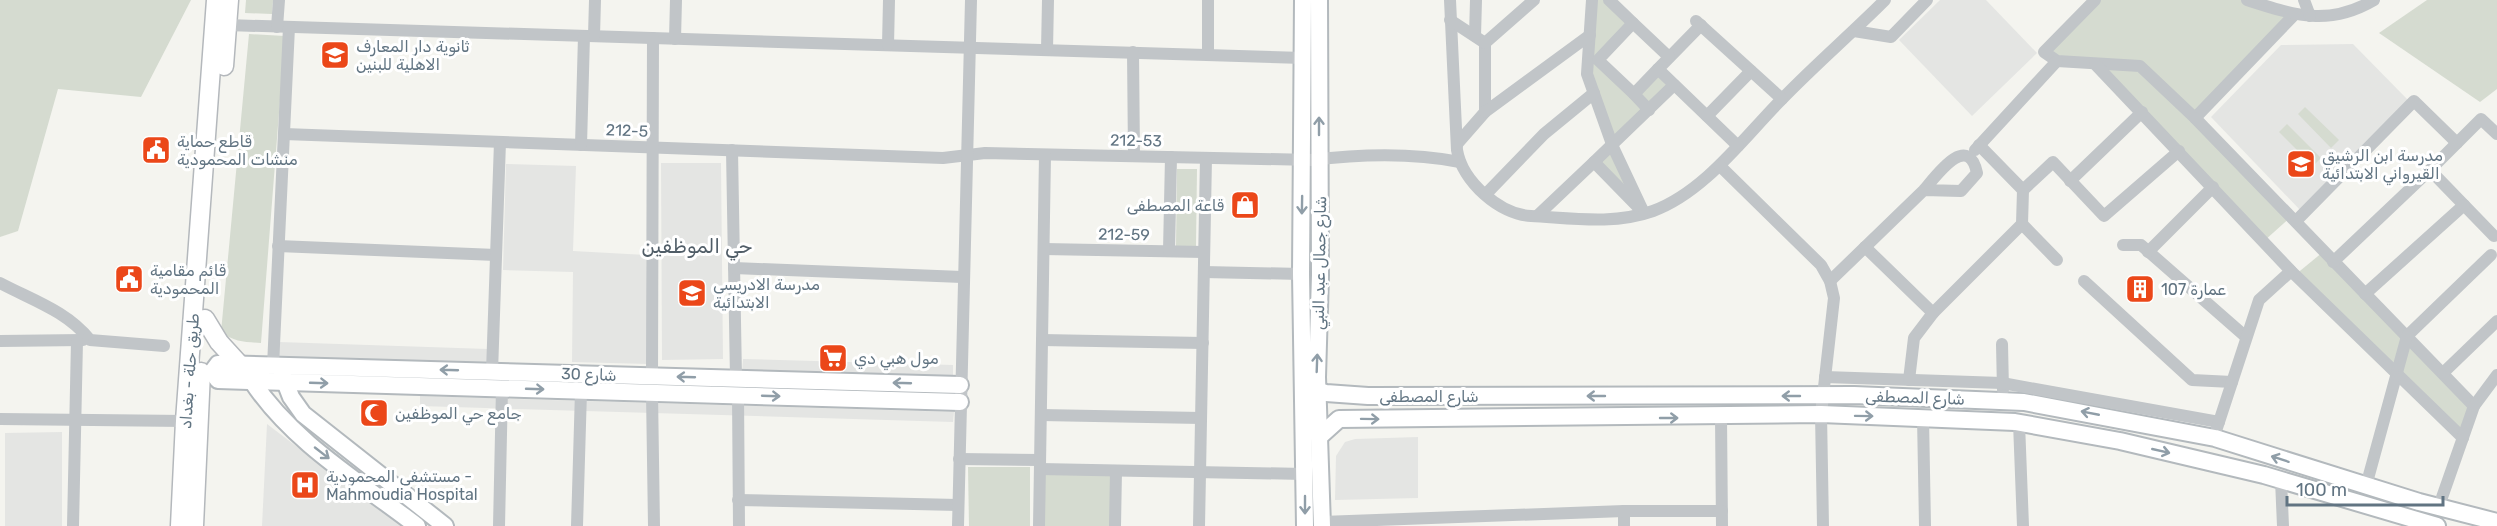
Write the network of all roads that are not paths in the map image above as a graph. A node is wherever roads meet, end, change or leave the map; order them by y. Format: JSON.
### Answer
{"nodes":[{"id":1,"x":216,"y":0,"type":"edge"},
{"id":2,"x":229,"y":0,"type":"edge"},
{"id":3,"x":279,"y":0,"type":"edge"},
{"id":4,"x":595,"y":0,"type":"edge"},
{"id":5,"x":676,"y":0,"type":"edge"},
{"id":6,"x":889,"y":0,"type":"edge"},
{"id":7,"x":971,"y":0,"type":"edge"},
{"id":8,"x":1048,"y":0,"type":"edge"},
{"id":9,"x":1208,"y":0,"type":"edge"},
{"id":10,"x":1303,"y":0,"type":"edge"},
{"id":11,"x":1319,"y":0,"type":"edge"},
{"id":12,"x":1450,"y":0,"type":"edge"},
{"id":13,"x":1476,"y":0,"type":"edge"},
{"id":14,"x":1534,"y":0,"type":"edge"},
{"id":15,"x":1592,"y":0,"type":"edge"},
{"id":16,"x":1608,"y":0,"type":"edge"},
{"id":17,"x":1885,"y":0,"type":"edge"},
{"id":18,"x":1927,"y":0,"type":"edge"},
{"id":19,"x":2095,"y":0,"type":"edge"},
{"id":20,"x":2247,"y":0,"type":"edge"},
{"id":21,"x":2304,"y":0,"type":"edge"},
{"id":22,"x":2374,"y":0,"type":"edge"},
{"id":23,"x":2294,"y":15,"type":"junction"},
{"id":24,"x":2310,"y":16,"type":"junction"},
{"id":25,"x":1450,"y":20,"type":"junction"},
{"id":26,"x":1633,"y":23,"type":"junction"},
{"id":27,"x":227,"y":25,"type":"junction"},
{"id":28,"x":283,"y":27,"type":"junction"},
{"id":29,"x":1854,"y":31,"type":"junction"},
{"id":30,"x":1590,"y":34,"type":"junction"},
{"id":31,"x":589,"y":36,"type":"junction"},
{"id":32,"x":653,"y":38,"type":"junction"},
{"id":33,"x":675,"y":39,"type":"junction"},
{"id":34,"x":1480,"y":40,"type":"junction"},
{"id":35,"x":888,"y":45,"type":"junction"},
{"id":36,"x":970,"y":48,"type":"junction"},
{"id":37,"x":1047,"y":50,"type":"junction"},
{"id":38,"x":1133,"y":52,"type":"junction"},
{"id":39,"x":1208,"y":55,"type":"junction"},
{"id":40,"x":1669,"y":57,"type":"junction"},
{"id":41,"x":1303,"y":58,"type":"junction"},
{"id":42,"x":1598,"y":60,"type":"junction"},
{"id":43,"x":2057,"y":61,"type":"junction"},
{"id":44,"x":2095,"y":64,"type":"junction"},
{"id":45,"x":1658,"y":69,"type":"junction"},
{"id":46,"x":1587,"y":70,"type":"junction"},
{"id":47,"x":1751,"y":71,"type":"junction"},
{"id":48,"x":1674,"y":85,"type":"junction"},
{"id":49,"x":1594,"y":93,"type":"junction"},
{"id":50,"x":1634,"y":94,"type":"junction"},
{"id":51,"x":1782,"y":99,"type":"junction"},
{"id":52,"x":1650,"y":110,"type":"junction"},
{"id":53,"x":1485,"y":112,"type":"junction"},
{"id":54,"x":2142,"y":112,"type":"junction"},
{"id":55,"x":1707,"y":116,"type":"junction"},
{"id":56,"x":2195,"y":118,"type":"junction"},
{"id":57,"x":284,"y":134,"type":"junction"},
{"id":58,"x":2497,"y":134,"type":"edge"},
{"id":59,"x":500,"y":142,"type":"junction"},
{"id":60,"x":2457,"y":143,"type":"junction"},
{"id":61,"x":1457,"y":144,"type":"junction"},
{"id":62,"x":1612,"y":144,"type":"junction"},
{"id":63,"x":581,"y":145,"type":"junction"},
{"id":64,"x":1979,"y":145,"type":"junction"},
{"id":65,"x":1738,"y":146,"type":"junction"},
{"id":66,"x":653,"y":147,"type":"junction"},
{"id":67,"x":732,"y":150,"type":"junction"},
{"id":68,"x":2179,"y":151,"type":"junction"},
{"id":69,"x":1046,"y":155,"type":"junction"},
{"id":70,"x":969,"y":156,"type":"junction"},
{"id":71,"x":1134,"y":156,"type":"junction"},
{"id":72,"x":1171,"y":157,"type":"junction"},
{"id":73,"x":1969,"y":157,"type":"junction"},
{"id":74,"x":1206,"y":158,"type":"junction"},
{"id":75,"x":1311,"y":159,"type":"junction"},
{"id":76,"x":1460,"y":162,"type":"junction"},
{"id":77,"x":1594,"y":162,"type":"junction"},
{"id":78,"x":1720,"y":166,"type":"junction"},
{"id":79,"x":2430,"y":170,"type":"junction"},
{"id":80,"x":2070,"y":181,"type":"junction"},
{"id":81,"x":2213,"y":187,"type":"junction"},
{"id":82,"x":1924,"y":190,"type":"junction"},
{"id":83,"x":2023,"y":190,"type":"junction"},
{"id":84,"x":1486,"y":195,"type":"junction"},
{"id":85,"x":2464,"y":205,"type":"junction"},
{"id":86,"x":1644,"y":213,"type":"junction"},
{"id":87,"x":1537,"y":216,"type":"junction"},
{"id":88,"x":2296,"y":221,"type":"junction"},
{"id":89,"x":2022,"y":224,"type":"junction"},
{"id":90,"x":2494,"y":236,"type":"dead end"},
{"id":91,"x":2123,"y":245,"type":"dead end"},
{"id":92,"x":279,"y":246,"type":"junction"},
{"id":93,"x":1865,"y":247,"type":"junction"},
{"id":94,"x":1044,"y":249,"type":"junction"},
{"id":95,"x":1169,"y":251,"type":"junction"},
{"id":96,"x":1204,"y":252,"type":"junction"},
{"id":97,"x":2148,"y":252,"type":"junction"},
{"id":98,"x":496,"y":255,"type":"junction"},
{"id":99,"x":2491,"y":255,"type":"dead end"},
{"id":100,"x":2056,"y":260,"type":"dead end"},
{"id":101,"x":2333,"y":262,"type":"junction"},
{"id":102,"x":734,"y":268,"type":"junction"},
{"id":103,"x":2291,"y":271,"type":"junction"},
{"id":104,"x":1204,"y":272,"type":"junction"},
{"id":105,"x":1301,"y":274,"type":"junction"},
{"id":106,"x":963,"y":277,"type":"junction"},
{"id":107,"x":1830,"y":281,"type":"junction"},
{"id":108,"x":2084,"y":281,"type":"dead end"},
{"id":109,"x":0,"y":283,"type":"edge"},
{"id":110,"x":2365,"y":294,"type":"junction"},
{"id":111,"x":1933,"y":314,"type":"junction"},
{"id":112,"x":205,"y":319,"type":"junction"},
{"id":113,"x":2497,"y":321,"type":"edge"},
{"id":114,"x":2407,"y":336,"type":"junction"},
{"id":115,"x":2246,"y":337,"type":"junction"},
{"id":116,"x":90,"y":340,"type":"junction"},
{"id":117,"x":1042,"y":340,"type":"junction"},
{"id":118,"x":0,"y":341,"type":"edge"},
{"id":119,"x":77,"y":341,"type":"junction"},
{"id":120,"x":1203,"y":343,"type":"junction"},
{"id":121,"x":2002,"y":344,"type":"dead end"},
{"id":122,"x":164,"y":346,"type":"dead end"},
{"id":123,"x":240,"y":365,"type":"junction"},
{"id":124,"x":492,"y":372,"type":"junction"},
{"id":125,"x":2443,"y":373,"type":"junction"},
{"id":126,"x":2397,"y":374,"type":"junction"},
{"id":127,"x":200,"y":375,"type":"junction"},
{"id":128,"x":2497,"y":375,"type":"edge"},
{"id":129,"x":283,"y":376,"type":"junction"},
{"id":130,"x":1825,"y":377,"type":"junction"},
{"id":131,"x":1909,"y":380,"type":"junction"},
{"id":132,"x":252,"y":381,"type":"junction"},
{"id":133,"x":2232,"y":382,"type":"junction"},
{"id":134,"x":2002,"y":383,"type":"junction"},
{"id":135,"x":953,"y":384,"type":"junction"},
{"id":136,"x":652,"y":385,"type":"junction"},
{"id":137,"x":736,"y":387,"type":"junction"},
{"id":138,"x":502,"y":388,"type":"junction"},
{"id":139,"x":1311,"y":388,"type":"junction"},
{"id":140,"x":581,"y":391,"type":"junction"},
{"id":141,"x":1823,"y":396,"type":"junction"},
{"id":142,"x":2003,"y":400,"type":"junction"},
{"id":143,"x":952,"y":402,"type":"junction"},
{"id":144,"x":2474,"y":406,"type":"junction"},
{"id":145,"x":303,"y":414,"type":"junction"},
{"id":146,"x":1821,"y":414,"type":"junction"},
{"id":147,"x":1041,"y":415,"type":"junction"},
{"id":148,"x":1721,"y":417,"type":"junction"},
{"id":149,"x":1923,"y":417,"type":"junction"},
{"id":150,"x":74,"y":418,"type":"junction"},
{"id":151,"x":1201,"y":418,"type":"junction"},
{"id":152,"x":0,"y":419,"type":"edge"},
{"id":153,"x":2121,"y":419,"type":"junction"},
{"id":154,"x":185,"y":421,"type":"junction"},
{"id":155,"x":2019,"y":423,"type":"junction"},
{"id":156,"x":290,"y":426,"type":"junction"},
{"id":157,"x":2217,"y":430,"type":"junction"},
{"id":158,"x":1318,"y":437,"type":"junction"},
{"id":159,"x":2463,"y":438,"type":"junction"},
{"id":160,"x":2120,"y":441,"type":"junction"},
{"id":161,"x":959,"y":459,"type":"junction"},
{"id":162,"x":1040,"y":465,"type":"junction"},
{"id":163,"x":1310,"y":468,"type":"junction"},
{"id":164,"x":1116,"y":471,"type":"junction"},
{"id":165,"x":1200,"y":472,"type":"junction"},
{"id":166,"x":2281,"y":480,"type":"junction"},
{"id":167,"x":2366,"y":486,"type":"junction"},
{"id":168,"x":738,"y":500,"type":"junction"},
{"id":169,"x":958,"y":505,"type":"junction"},
{"id":170,"x":2439,"y":506,"type":"junction"},
{"id":171,"x":1624,"y":511,"type":"junction"},
{"id":172,"x":1722,"y":511,"type":"junction"},
{"id":173,"x":2388,"y":520,"type":"edge"},
{"id":174,"x":1436,"y":522,"type":"edge"},
{"id":175,"x":2497,"y":522,"type":"edge"},
{"id":176,"x":1322,"y":524,"type":"edge"},
{"id":177,"x":73,"y":526,"type":"edge"},
{"id":178,"x":180,"y":526,"type":"edge"},
{"id":179,"x":194,"y":526,"type":"edge"},
{"id":180,"x":417,"y":526,"type":"edge"},
{"id":181,"x":445,"y":526,"type":"edge"},
{"id":182,"x":499,"y":526,"type":"edge"},
{"id":183,"x":577,"y":526,"type":"edge"},
{"id":184,"x":654,"y":526,"type":"edge"},
{"id":185,"x":739,"y":526,"type":"edge"},
{"id":186,"x":958,"y":526,"type":"edge"},
{"id":187,"x":1039,"y":526,"type":"edge"},
{"id":188,"x":1115,"y":526,"type":"edge"},
{"id":189,"x":1199,"y":526,"type":"edge"},
{"id":190,"x":1305,"y":526,"type":"edge"},
{"id":191,"x":1624,"y":526,"type":"edge"},
{"id":192,"x":1722,"y":526,"type":"edge"},
{"id":193,"x":1823,"y":526,"type":"edge"},
{"id":194,"x":1925,"y":526,"type":"edge"},
{"id":195,"x":2023,"y":526,"type":"edge"},
{"id":196,"x":2283,"y":526,"type":"edge"},
{"id":197,"x":2437,"y":526,"type":"edge"}],
"edges":[{"from":1,"to":127,"type":"main road","name":"طريق حلة - بغداد"},
{"from":2,"to":27,"type":"main road"},
{"from":3,"to":28,"type":"street"},
{"from":4,"to":31,"type":"street"},
{"from":5,"to":33,"type":"street"},
{"from":6,"to":35,"type":"street"},
{"from":7,"to":36,"type":"street"},
{"from":8,"to":37,"type":"street"},
{"from":9,"to":39,"type":"street"},
{"from":10,"to":41,"type":"street","name":"شارع جمال عبد النبي"},
{"from":75,"to":11,"type":"street","name":"شارع جمال عبد النبي","one_way":true},
{"from":12,"to":25,"type":"street"},
{"from":13,"to":34,"type":"street"},
{"from":14,"to":34,"type":"street"},
{"from":15,"to":30,"type":"street"},
{"from":16,"to":26,"type":"street"},
{"from":17,"to":29,"type":"street"},
{"from":18,"to":29,"type":"street"},
{"from":19,"to":43,"type":"street"},
{"from":20,"to":23,"type":"street"},
{"from":21,"to":24,"type":"street"},
{"from":22,"to":24,"type":"street"},
{"from":23,"to":24,"type":"street"},
{"from":23,"to":56,"type":"street"},
{"from":25,"to":34,"type":"street"},
{"from":25,"to":61,"type":"street"},
{"from":26,"to":40,"type":"street"},
{"from":26,"to":42,"type":"street"},
{"from":27,"to":28,"type":"street"},
{"from":27,"to":112,"type":"main road"},
{"from":28,"to":31,"type":"street"},
{"from":28,"to":57,"type":"street"},
{"from":29,"to":51,"type":"street"},
{"from":30,"to":46,"type":"street"},
{"from":30,"to":53,"type":"street"},
{"from":31,"to":32,"type":"street"},
{"from":31,"to":63,"type":"street"},
{"from":32,"to":33,"type":"street"},
{"from":32,"to":66,"type":"street"},
{"from":33,"to":35,"type":"street"},
{"from":34,"to":53,"type":"street"},
{"from":35,"to":36,"type":"street"},
{"from":36,"to":37,"type":"street"},
{"from":36,"to":70,"type":"street"},
{"from":37,"to":38,"type":"street"},
{"from":38,"to":39,"type":"street"},
{"from":38,"to":71,"type":"street"},
{"from":39,"to":41,"type":"street"},
{"from":40,"to":45,"type":"street"},
{"from":40,"to":47,"type":"street"},
{"from":41,"to":75,"type":"street","name":"شارع جمال عبد النبي"},
{"from":42,"to":46,"type":"street"},
{"from":42,"to":50,"type":"street"},
{"from":43,"to":44,"type":"street"},
{"from":43,"to":64,"type":"street"},
{"from":44,"to":54,"type":"street"},
{"from":44,"to":56,"type":"street"},
{"from":45,"to":48,"type":"street"},
{"from":45,"to":50,"type":"street"},
{"from":46,"to":49,"type":"street"},
{"from":47,"to":51,"type":"street"},
{"from":47,"to":55,"type":"street"},
{"from":48,"to":52,"type":"street"},
{"from":48,"to":55,"type":"street"},
{"from":49,"to":62,"type":"street"},
{"from":49,"to":84,"type":"street"},
{"from":50,"to":52,"type":"street"},
{"from":51,"to":65,"type":"street"},
{"from":52,"to":62,"type":"street"},
{"from":53,"to":61,"type":"street"},
{"from":54,"to":68,"type":"street"},
{"from":54,"to":80,"type":"street"},
{"from":55,"to":65,"type":"street"},
{"from":56,"to":88,"type":"street"},
{"from":57,"to":59,"type":"street","name":"212-5"},
{"from":57,"to":92,"type":"street"},
{"from":58,"to":60,"type":"street"},
{"from":59,"to":63,"type":"street","name":"212-5"},
{"from":59,"to":98,"type":"street"},
{"from":60,"to":79,"type":"street"},
{"from":60,"to":88,"type":"street"},
{"from":61,"to":76,"type":"street"},
{"from":62,"to":77,"type":"street"},
{"from":62,"to":86,"type":"street"},
{"from":63,"to":66,"type":"street","name":"212-5"},
{"from":64,"to":73,"type":"street"},
{"from":64,"to":83,"type":"street"},
{"from":65,"to":78,"type":"street"},
{"from":66,"to":67,"type":"street","name":"212-5"},
{"from":66,"to":136,"type":"street"},
{"from":67,"to":70,"type":"street","name":"212-5"},
{"from":67,"to":102,"type":"street"},
{"from":68,"to":80,"type":"street"},
{"from":68,"to":81,"type":"street"},
{"from":69,"to":70,"type":"street","name":"212-53"},
{"from":69,"to":71,"type":"street","name":"212-53"},
{"from":69,"to":94,"type":"street"},
{"from":70,"to":106,"type":"street"},
{"from":71,"to":72,"type":"street","name":"212-53"},
{"from":72,"to":74,"type":"street","name":"212-53"},
{"from":72,"to":95,"type":"street"},
{"from":73,"to":82,"type":"street"},
{"from":73,"to":82,"type":"street"},
{"from":74,"to":75,"type":"street","name":"212-53"},
{"from":74,"to":96,"type":"street"},
{"from":75,"to":76,"type":"street","name":"212-53"},
{"from":75,"to":105,"type":"street","name":"شارع جمال عبد النبي","one_way":true},
{"from":139,"to":75,"type":"street","name":"شارع جمال عبد النبي","one_way":true},
{"from":76,"to":84,"type":"street"},
{"from":77,"to":86,"type":"street"},
{"from":77,"to":87,"type":"street"},
{"from":78,"to":86,"type":"street"},
{"from":78,"to":107,"type":"street"},
{"from":79,"to":85,"type":"street"},
{"from":79,"to":101,"type":"street"},
{"from":80,"to":83,"type":"street"},
{"from":81,"to":97,"type":"street"},
{"from":81,"to":103,"type":"street"},
{"from":82,"to":93,"type":"street"},
{"from":83,"to":89,"type":"street"},
{"from":84,"to":87,"type":"street"},
{"from":85,"to":90,"type":"street"},
{"from":85,"to":110,"type":"street"},
{"from":86,"to":87,"type":"street"},
{"from":88,"to":101,"type":"street"},
{"from":89,"to":100,"type":"street"},
{"from":89,"to":111,"type":"street"},
{"from":91,"to":97,"type":"street"},
{"from":92,"to":98,"type":"street"},
{"from":92,"to":129,"type":"street"},
{"from":93,"to":107,"type":"street"},
{"from":93,"to":111,"type":"street"},
{"from":94,"to":95,"type":"street","name":"212-59"},
{"from":94,"to":117,"type":"street"},
{"from":95,"to":96,"type":"street","name":"212-59"},
{"from":96,"to":104,"type":"street"},
{"from":97,"to":115,"type":"street"},
{"from":98,"to":124,"type":"street"},
{"from":99,"to":114,"type":"street"},
{"from":101,"to":110,"type":"street"},
{"from":102,"to":106,"type":"street"},
{"from":102,"to":137,"type":"street"},
{"from":103,"to":115,"type":"street"},
{"from":103,"to":126,"type":"street"},
{"from":104,"to":105,"type":"street"},
{"from":104,"to":120,"type":"street"},
{"from":105,"to":139,"type":"street","name":"شارع جمال عبد النبي"},
{"from":106,"to":135,"type":"street"},
{"from":107,"to":130,"type":"street"},
{"from":108,"to":133,"type":"street"},
{"from":109,"to":116,"type":"street"},
{"from":110,"to":114,"type":"street"},
{"from":111,"to":131,"type":"street"},
{"from":112,"to":123,"type":"main road"},
{"from":112,"to":127,"type":"main road"},
{"from":113,"to":125,"type":"street"},
{"from":114,"to":125,"type":"street"},
{"from":114,"to":126,"type":"street"},
{"from":115,"to":133,"type":"street"},
{"from":116,"to":119,"type":"street"},
{"from":116,"to":122,"type":"street"},
{"from":117,"to":120,"type":"street"},
{"from":117,"to":147,"type":"street"},
{"from":118,"to":119,"type":"street"},
{"from":119,"to":150,"type":"street"},
{"from":120,"to":151,"type":"street"},
{"from":121,"to":134,"type":"street"},
{"from":123,"to":127,"type":"street","name":"شارع 30"},
{"from":123,"to":129,"type":"street","name":"شارع 30"},
{"from":124,"to":129,"type":"street","name":"شارع 30","one_way":true},
{"from":124,"to":136,"type":"street","name":"شارع 30"},
{"from":125,"to":144,"type":"street"},
{"from":126,"to":159,"type":"street"},
{"from":126,"to":167,"type":"street"},
{"from":127,"to":132,"type":"street","name":"شارع 30"},
{"from":127,"to":154,"type":"main road","name":"طريق حلة - بغداد"},
{"from":127,"to":179,"type":"main road"},
{"from":128,"to":144,"type":"street"},
{"from":129,"to":132,"type":"street","name":"شارع 30"},
{"from":129,"to":138,"type":"street","name":"شارع 30","one_way":true},
{"from":129,"to":145,"type":"street"},
{"from":130,"to":131,"type":"street"},
{"from":130,"to":141,"type":"street"},
{"from":131,"to":134,"type":"street"},
{"from":132,"to":156,"type":"street"},
{"from":133,"to":157,"type":"street"},
{"from":134,"to":142,"type":"street"},
{"from":134,"to":157,"type":"street"},
{"from":135,"to":137,"type":"street","name":"شارع 30","one_way":true},
{"from":135,"to":143,"type":"street"},
{"from":136,"to":137,"type":"street","name":"شارع 30"},
{"from":136,"to":140,"type":"street","name":"شارع 30"},
{"from":136,"to":184,"type":"street"},
{"from":137,"to":143,"type":"street","name":"شارع 30","one_way":true},
{"from":137,"to":168,"type":"street"},
{"from":138,"to":140,"type":"street","name":"شارع 30","one_way":true},
{"from":138,"to":182,"type":"street"},
{"from":141,"to":139,"type":"street","name":"شارع المصطفى","one_way":true},
{"from":139,"to":158,"type":"street","name":"شارع جمال عبد النبي"},
{"from":139,"to":163,"type":"street","name":"شارع جمال عبد النبي"},
{"from":140,"to":183,"type":"street"},
{"from":141,"to":142,"type":"street","name":"شارع المصطفى"},
{"from":141,"to":146,"type":"street"},
{"from":153,"to":142,"type":"street","name":"شارع المصطفى","one_way":true},
{"from":143,"to":161,"type":"street"},
{"from":144,"to":159,"type":"street"},
{"from":145,"to":156,"type":"street"},
{"from":145,"to":181,"type":"street"},
{"from":146,"to":148,"type":"street","name":"شارع المصطفى"},
{"from":146,"to":149,"type":"street","name":"شارع المصطفى","one_way":true},
{"from":146,"to":193,"type":"street"},
{"from":147,"to":151,"type":"street"},
{"from":147,"to":162,"type":"street"},
{"from":158,"to":148,"type":"street","name":"شارع المصطفى","one_way":true},
{"from":148,"to":172,"type":"street"},
{"from":149,"to":155,"type":"street","name":"شارع المصطفى"},
{"from":149,"to":194,"type":"street"},
{"from":150,"to":152,"type":"street"},
{"from":150,"to":154,"type":"street"},
{"from":150,"to":177,"type":"street"},
{"from":151,"to":165,"type":"street"},
{"from":153,"to":157,"type":"street","name":"شارع المصطفى"},
{"from":153,"to":160,"type":"street"},
{"from":154,"to":178,"type":"main road","name":"طريق حلة - بغداد"},
{"from":155,"to":160,"type":"street","name":"شارع المصطفى"},
{"from":155,"to":195,"type":"street"},
{"from":156,"to":180,"type":"street","one_way":true},
{"from":167,"to":157,"type":"street","name":"شارع المصطفى","one_way":true},
{"from":158,"to":163,"type":"street","name":"شارع جمال عبد النبي"},
{"from":159,"to":170,"type":"street"},
{"from":160,"to":166,"type":"street","name":"شارع المصطفى","one_way":true},
{"from":161,"to":162,"type":"street"},
{"from":161,"to":169,"type":"street"},
{"from":162,"to":164,"type":"street"},
{"from":162,"to":187,"type":"street"},
{"from":163,"to":165,"type":"street"},
{"from":163,"to":176,"type":"street","name":"شارع جمال عبد النبي"},
{"from":163,"to":190,"type":"street","name":"شارع جمال عبد النبي","one_way":true},
{"from":164,"to":165,"type":"street"},
{"from":164,"to":188,"type":"street"},
{"from":165,"to":189,"type":"street"},
{"from":166,"to":173,"type":"street","name":"شارع المصطفى"},
{"from":166,"to":196,"type":"street"},
{"from":167,"to":170,"type":"street","name":"شارع المصطفى"},
{"from":168,"to":169,"type":"street"},
{"from":168,"to":185,"type":"street"},
{"from":169,"to":186,"type":"street"},
{"from":170,"to":175,"type":"street","name":"شارع المصطفى"},
{"from":171,"to":172,"type":"street"},
{"from":171,"to":174,"type":"street"},
{"from":171,"to":191,"type":"street"},
{"from":172,"to":192,"type":"street"},
{"from":173,"to":197,"type":"street","name":"شارع المصطفى"},
{"from":174,"to":176,"type":"street"}]}
